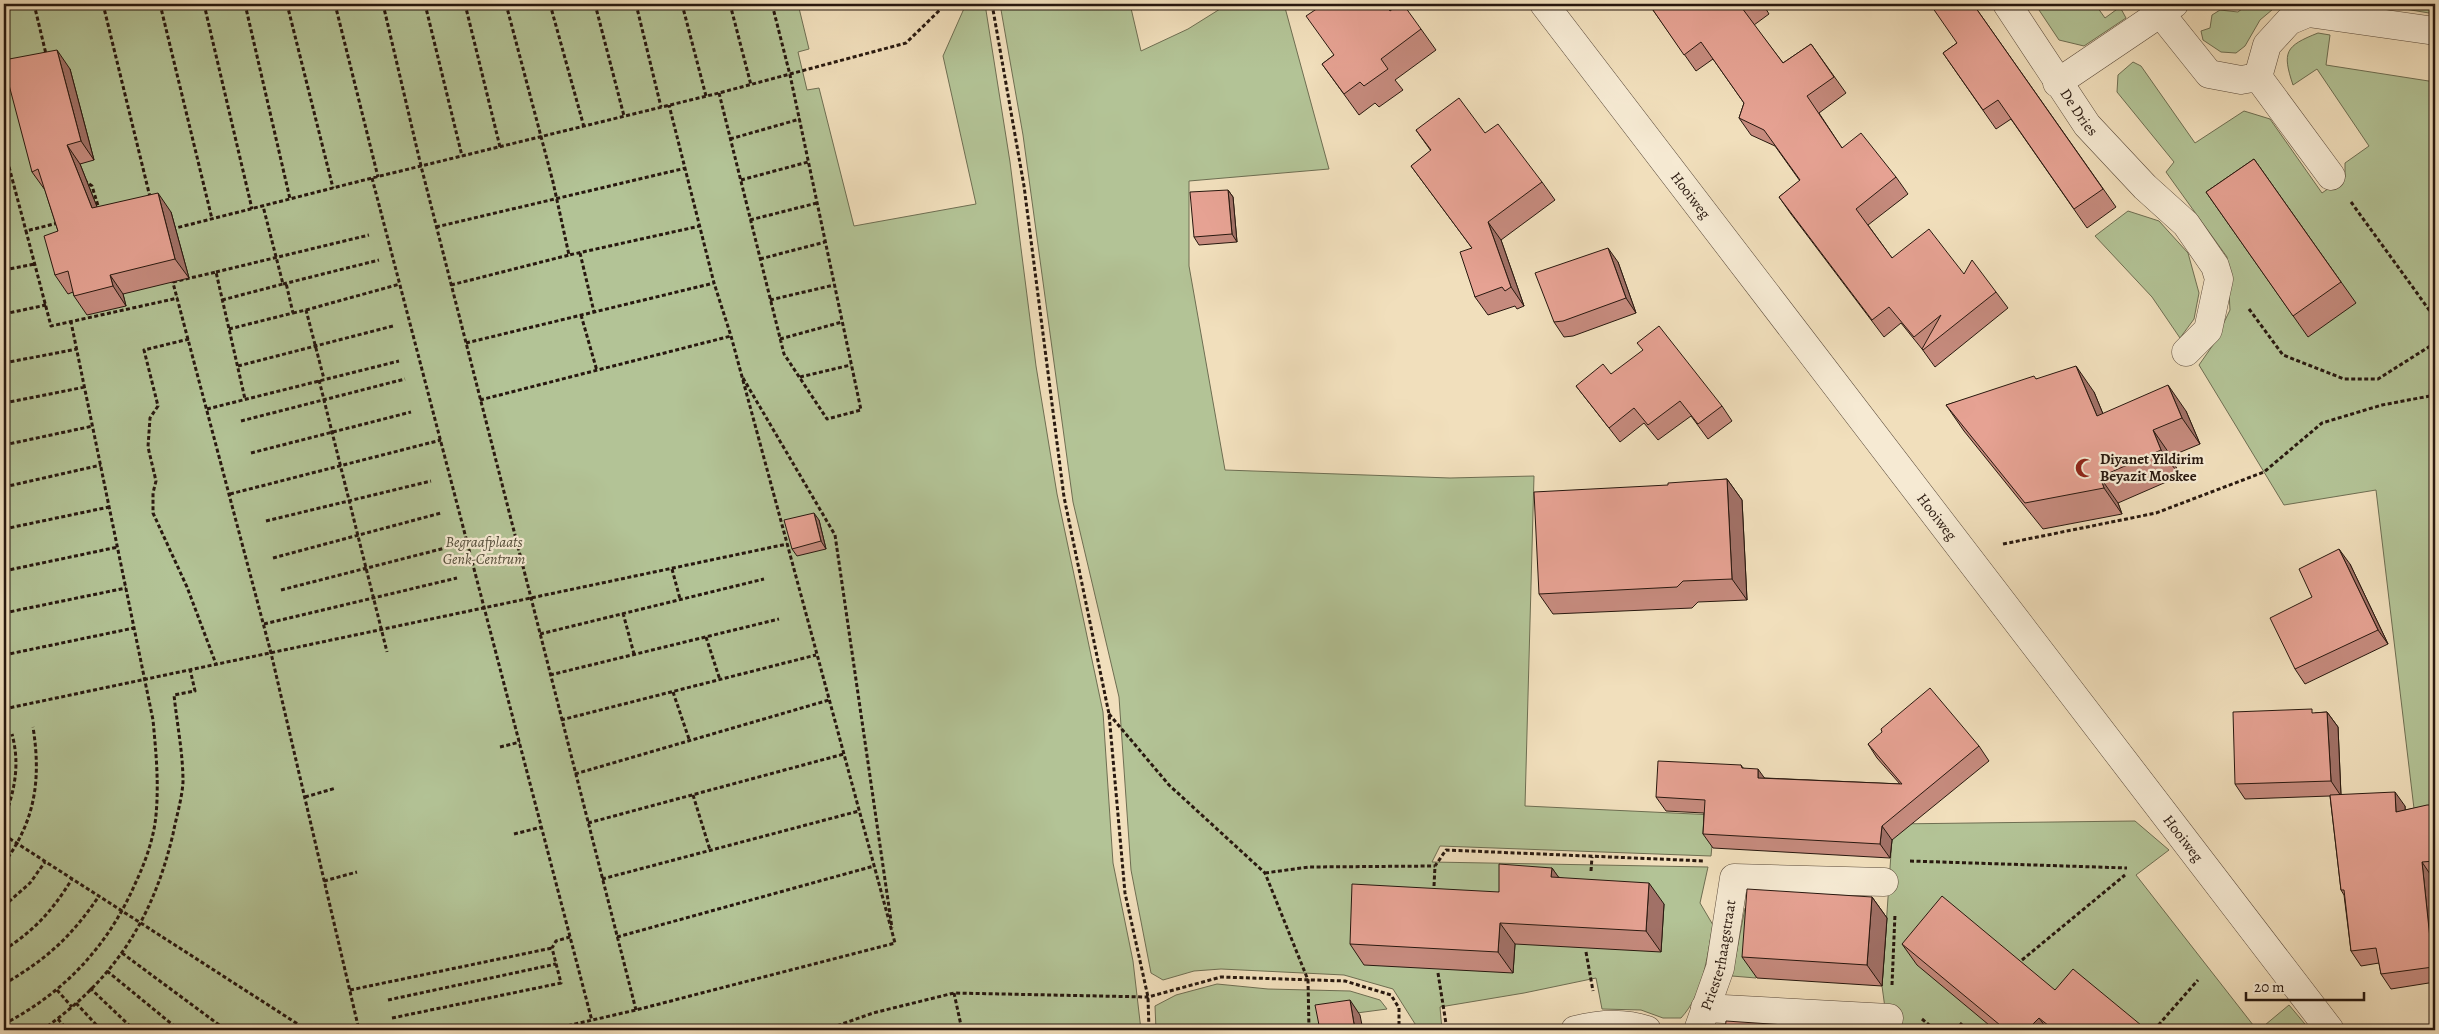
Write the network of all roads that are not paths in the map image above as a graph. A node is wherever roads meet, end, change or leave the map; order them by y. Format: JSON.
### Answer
{"nodes":[{"id":1,"x":1544,"y":4,"type":"edge"},
{"id":2,"x":2007,"y":4,"type":"edge"},
{"id":3,"x":2163,"y":7,"type":"edge"},
{"id":4,"x":2435,"y":31,"type":"edge"},
{"id":5,"x":2258,"y":76,"type":"junction"},
{"id":6,"x":2057,"y":83,"type":"junction"},
{"id":7,"x":2339,"y":187,"type":"road end"},
{"id":8,"x":2186,"y":352,"type":"dead end"},
{"id":9,"x":1890,"y":882,"type":"road end"},
{"id":10,"x":1889,"y":1018,"type":"road end"},
{"id":11,"x":1701,"y":1019,"type":"edge"},
{"id":12,"x":1575,"y":1030,"type":"edge"},
{"id":13,"x":1647,"y":1030,"type":"edge"},
{"id":14,"x":2330,"y":1030,"type":"edge"}],
"edges":[{"from":1,"to":14,"type":"street","name":"Hooiweg"},
{"from":2,"to":6,"type":"street"},
{"from":3,"to":5,"type":"street","name":"De Dries"},
{"from":3,"to":6,"type":"street","name":"De Dries"},
{"from":4,"to":5,"type":"street"},
{"from":5,"to":7,"type":"street"},
{"from":6,"to":8,"type":"street","name":"De Dries"},
{"from":9,"to":11,"type":"street","name":"Priesterhaagstraat"},
{"from":10,"to":11,"type":"street"},
{"from":12,"to":13,"type":"street"}]}
